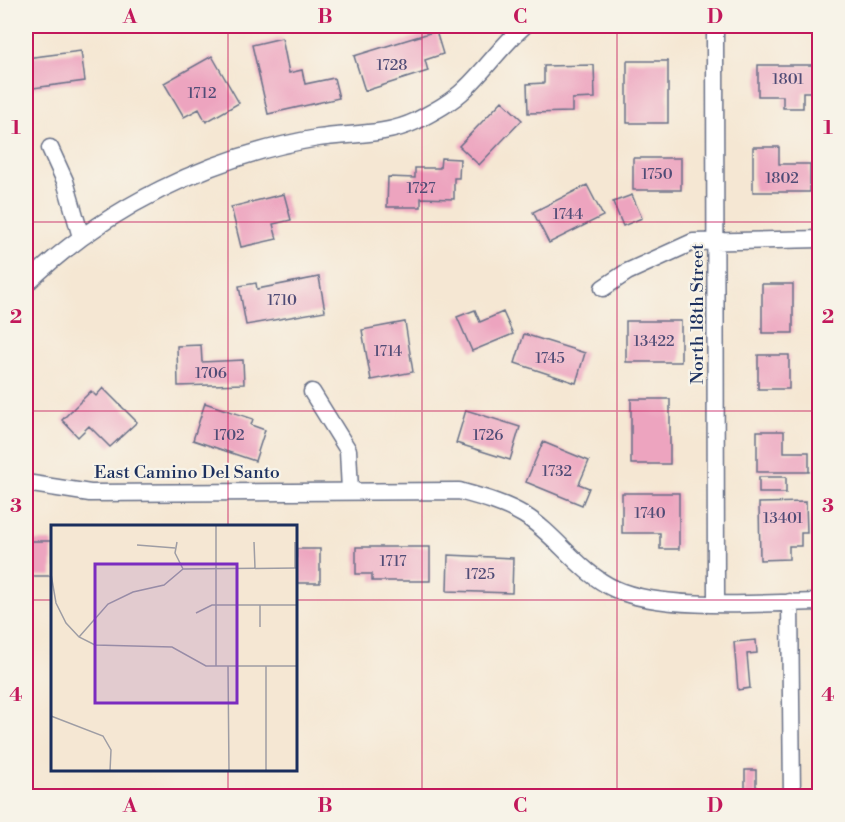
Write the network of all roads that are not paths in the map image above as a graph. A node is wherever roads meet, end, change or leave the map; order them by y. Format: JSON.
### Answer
{"nodes":[{"id":1,"x":524,"y":26,"type":"edge"},
{"id":2,"x":715,"y":26,"type":"edge"},
{"id":3,"x":50,"y":148,"type":"dead end"},
{"id":4,"x":81,"y":237,"type":"junction"},
{"id":5,"x":819,"y":239,"type":"edge"},
{"id":6,"x":717,"y":240,"type":"junction"},
{"id":7,"x":26,"y":284,"type":"edge"},
{"id":8,"x":603,"y":288,"type":"dead end"},
{"id":9,"x":312,"y":392,"type":"dead end"},
{"id":10,"x":26,"y":483,"type":"edge"},
{"id":11,"x":350,"y":491,"type":"junction"},
{"id":12,"x":790,"y":602,"type":"junction"},
{"id":13,"x":819,"y":602,"type":"edge"},
{"id":14,"x":716,"y":603,"type":"junction"},
{"id":15,"x":792,"y":796,"type":"edge"}],
"edges":[{"from":1,"to":4,"type":"street"},
{"from":2,"to":6,"type":"street","name":"North 18th Street"},
{"from":3,"to":4,"type":"street"},
{"from":4,"to":7,"type":"street"},
{"from":5,"to":6,"type":"street"},
{"from":6,"to":8,"type":"street"},
{"from":6,"to":14,"type":"street","name":"North 18th Street"},
{"from":9,"to":11,"type":"street"},
{"from":10,"to":11,"type":"street","name":"East Camino Del Santo"},
{"from":11,"to":14,"type":"street","name":"East Camino Del Santo"},
{"from":12,"to":13,"type":"street","name":"East Camino Del Santo"},
{"from":12,"to":14,"type":"street","name":"East Camino Del Santo"},
{"from":12,"to":15,"type":"street"}]}
